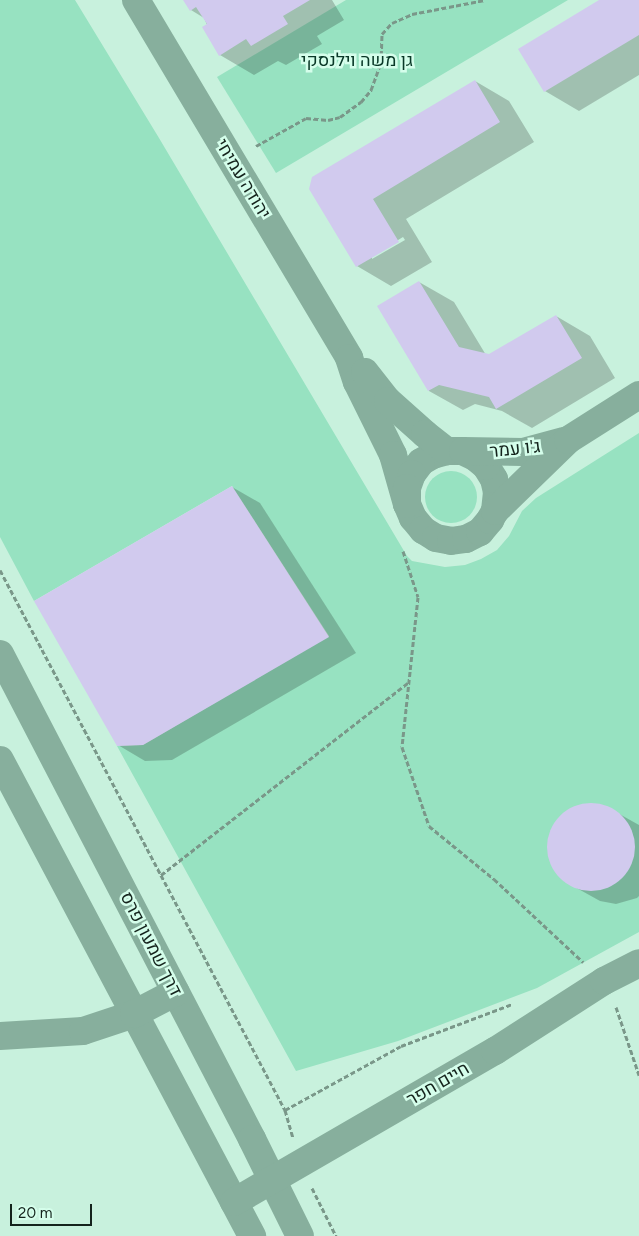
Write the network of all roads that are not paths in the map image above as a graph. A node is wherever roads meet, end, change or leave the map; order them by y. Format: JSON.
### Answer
{"nodes":[{"id":1,"x":136,"y":0,"type":"edge"},
{"id":2,"x":350,"y":358,"type":"junction"},
{"id":3,"x":639,"y":394,"type":"edge"},
{"id":4,"x":568,"y":440,"type":"junction"},
{"id":5,"x":454,"y":451,"type":"junction"},
{"id":6,"x":410,"y":511,"type":"junction"},
{"id":7,"x":495,"y":511,"type":"junction"},
{"id":8,"x":0,"y":654,"type":"edge"},
{"id":9,"x":0,"y":760,"type":"edge"},
{"id":10,"x":639,"y":963,"type":"edge"},
{"id":11,"x":176,"y":992,"type":"junction"},
{"id":12,"x":134,"y":1014,"type":"junction"},
{"id":13,"x":0,"y":1036,"type":"edge"},
{"id":14,"x":272,"y":1179,"type":"junction"},
{"id":15,"x":234,"y":1202,"type":"junction"},
{"id":16,"x":252,"y":1236,"type":"edge"},
{"id":17,"x":300,"y":1236,"type":"edge"}],
"edges":[{"from":1,"to":2,"type":"street","name":"יהודה עמיחי"},
{"from":2,"to":5,"type":"street","name":"יהודה עמיחי"},
{"from":2,"to":6,"type":"street","name":"יהודה עמיחי"},
{"from":3,"to":4,"type":"street","name":"ג'ו עמר"},
{"from":4,"to":5,"type":"street","name":"ג'ו עמר"},
{"from":4,"to":7,"type":"street","name":"ג'ו עמר"},
{"from":5,"to":6,"type":"street"},
{"from":5,"to":7,"type":"street"},
{"from":6,"to":7,"type":"street"},
{"from":8,"to":11,"type":"street","name":"דרך שמעון פרס"},
{"from":9,"to":12,"type":"street"},
{"from":10,"to":14,"type":"street","name":"חיים חפר"},
{"from":11,"to":12,"type":"street"},
{"from":11,"to":14,"type":"street","name":"דרך שמעון פרס"},
{"from":12,"to":13,"type":"street"},
{"from":12,"to":15,"type":"street"},
{"from":14,"to":15,"type":"street","name":"חיים חפר"},
{"from":14,"to":17,"type":"street","name":"דרך שמעון פרס"},
{"from":15,"to":16,"type":"street"}]}
